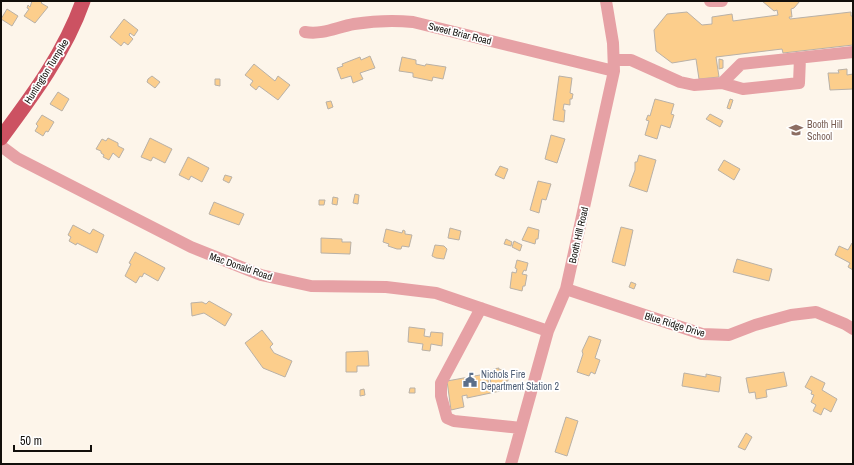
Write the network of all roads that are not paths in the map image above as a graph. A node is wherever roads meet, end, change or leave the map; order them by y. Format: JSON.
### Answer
{"nodes":[{"id":1,"x":83,"y":1,"type":"edge"},
{"id":2,"x":606,"y":1,"type":"edge"},
{"id":3,"x":710,"y":1,"type":"edge"},
{"id":4,"x":722,"y":1,"type":"edge"},
{"id":5,"x":305,"y":32,"type":"dead end"},
{"id":6,"x":853,"y":52,"type":"edge"},
{"id":7,"x":800,"y":58,"type":"junction"},
{"id":8,"x":614,"y":66,"type":"junction"},
{"id":9,"x":722,"y":83,"type":"junction"},
{"id":10,"x":1,"y":138,"type":"edge"},
{"id":11,"x":1,"y":146,"type":"edge"},
{"id":12,"x":566,"y":289,"type":"junction"},
{"id":13,"x":481,"y":308,"type":"junction"},
{"id":14,"x":853,"y":329,"type":"edge"},
{"id":15,"x":548,"y":331,"type":"junction"},
{"id":16,"x":521,"y":428,"type":"junction"},
{"id":17,"x":510,"y":464,"type":"edge"}],
"edges":[{"from":1,"to":10,"type":"main road","name":"Huntington Turnpike"},
{"from":2,"to":8,"type":"street","name":"Booth Hill Road"},
{"from":3,"to":4,"type":"street"},
{"from":5,"to":8,"type":"street","name":"Sweet Briar Road"},
{"from":6,"to":7,"type":"street"},
{"from":7,"to":9,"type":"street"},
{"from":7,"to":9,"type":"street"},
{"from":8,"to":9,"type":"street","name":"Sweet Briar Road"},
{"from":8,"to":12,"type":"street","name":"Booth Hill Road"},
{"from":11,"to":13,"type":"street","name":"Mac Donald Road"},
{"from":12,"to":14,"type":"street","name":"Blue Ridge Drive"},
{"from":12,"to":15,"type":"street","name":"Booth Hill Road"},
{"from":13,"to":15,"type":"street","name":"Mac Donald Road"},
{"from":13,"to":16,"type":"street"},
{"from":15,"to":16,"type":"street","name":"Booth Hill Road"},
{"from":16,"to":17,"type":"street","name":"Booth Hill Road"}]}
